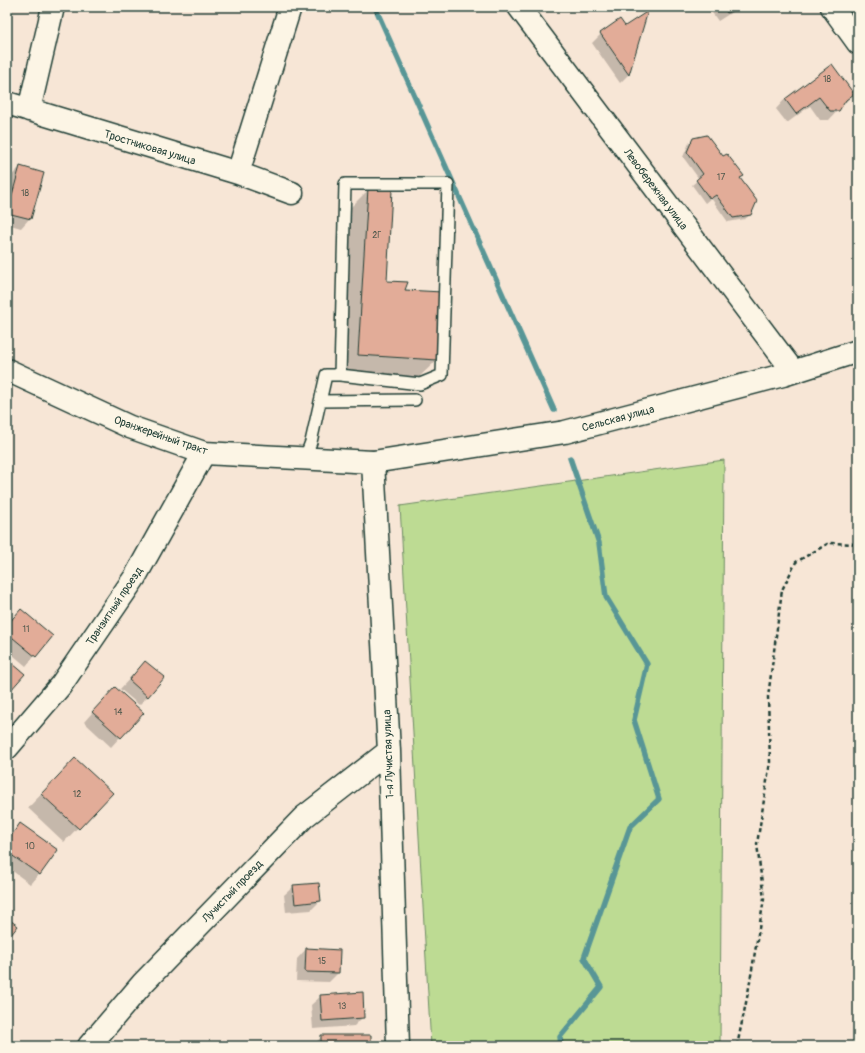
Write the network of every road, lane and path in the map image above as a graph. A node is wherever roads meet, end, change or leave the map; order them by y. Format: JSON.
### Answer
{"nodes":[{"id":1,"x":53,"y":7,"type":"edge"},
{"id":2,"x":290,"y":7,"type":"edge"},
{"id":3,"x":519,"y":7,"type":"edge"},
{"id":4,"x":832,"y":7,"type":"edge"},
{"id":5,"x":858,"y":43,"type":"edge"},
{"id":6,"x":7,"y":103,"type":"edge"},
{"id":7,"x":29,"y":110,"type":"junction"},
{"id":8,"x":238,"y":173,"type":"junction"},
{"id":9,"x":292,"y":193,"type":"dead end"},
{"id":10,"x":858,"y":351,"type":"edge"},
{"id":11,"x":7,"y":370,"type":"edge"},
{"id":12,"x":793,"y":371,"type":"junction"},
{"id":13,"x":340,"y":375,"type":"junction"},
{"id":14,"x":415,"y":400,"type":"dead end"},
{"id":15,"x":320,"y":401,"type":"junction"},
{"id":16,"x":204,"y":453,"type":"junction"},
{"id":17,"x":305,"y":458,"type":"junction"},
{"id":18,"x":373,"y":462,"type":"junction"},
{"id":19,"x":858,"y":544,"type":"edge"},
{"id":20,"x":7,"y":748,"type":"edge"},
{"id":21,"x":389,"y":751,"type":"junction"},
{"id":22,"x":89,"y":1046,"type":"edge"},
{"id":23,"x":398,"y":1046,"type":"edge"},
{"id":24,"x":737,"y":1046,"type":"edge"}],
"edges":[{"from":1,"to":7,"type":"street"},
{"from":2,"to":8,"type":"street"},
{"from":3,"to":12,"type":"street","name":"Левобережная улица"},
{"from":4,"to":5,"type":"street"},
{"from":6,"to":7,"type":"street","name":"Тростниковая улица"},
{"from":7,"to":8,"type":"street","name":"Тростниковая улица"},
{"from":8,"to":9,"type":"street","name":"Тростниковая улица"},
{"from":10,"to":12,"type":"street","name":"Сельская улица"},
{"from":11,"to":16,"type":"street","name":"Оранжерейный тракт"},
{"from":12,"to":18,"type":"street","name":"Сельская улица"},
{"from":13,"to":13,"type":"lane"},
{"from":13,"to":15,"type":"lane"},
{"from":14,"to":15,"type":"lane"},
{"from":15,"to":17,"type":"lane"},
{"from":16,"to":17,"type":"street","name":"Оранжерейный тракт"},
{"from":16,"to":20,"type":"street","name":"Транзитный проезд"},
{"from":17,"to":18,"type":"street","name":"Оранжерейный тракт"},
{"from":18,"to":21,"type":"street","name":"1-я Лучистая улица"},
{"from":19,"to":24,"type":"path"},
{"from":21,"to":22,"type":"street","name":"Лучистый проезд"},
{"from":21,"to":23,"type":"street","name":"1-я Лучистая улица"}]}
